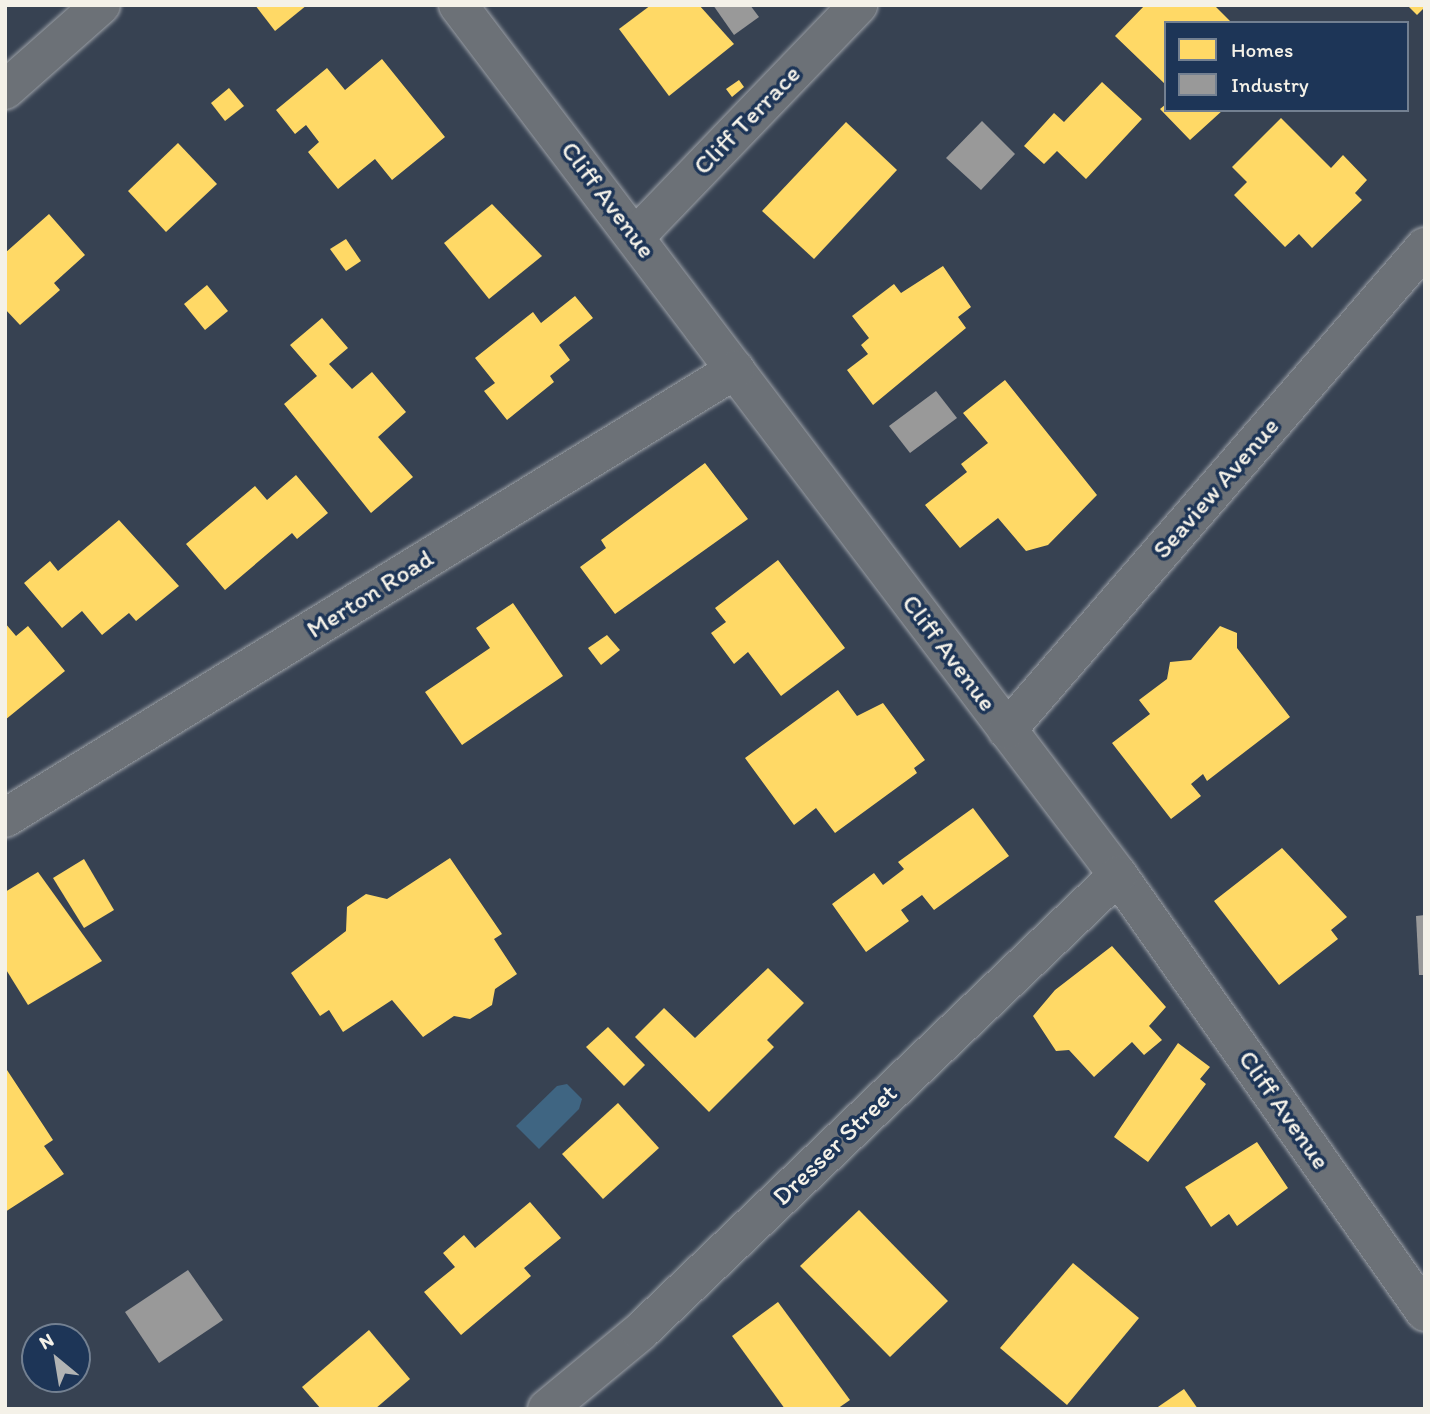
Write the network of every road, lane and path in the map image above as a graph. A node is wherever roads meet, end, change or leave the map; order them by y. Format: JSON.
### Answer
{"nodes":[{"id":1,"x":101,"y":5,"type":"edge"},
{"id":2,"x":458,"y":5,"type":"edge"},
{"id":3,"x":858,"y":5,"type":"edge"},
{"id":4,"x":5,"y":90,"type":"edge"},
{"id":5,"x":637,"y":235,"type":"junction"},
{"id":6,"x":1425,"y":247,"type":"edge"},
{"id":7,"x":735,"y":370,"type":"junction"},
{"id":8,"x":1007,"y":730,"type":"junction"},
{"id":9,"x":5,"y":818,"type":"edge"},
{"id":10,"x":1118,"y":875,"type":"junction"},
{"id":11,"x":1425,"y":1312,"type":"edge"},
{"id":12,"x":547,"y":1409,"type":"edge"}],
"edges":[{"from":1,"to":4,"type":"street"},
{"from":2,"to":5,"type":"street","name":"Cliff Avenue"},
{"from":3,"to":5,"type":"street","name":"Cliff Terrace"},
{"from":5,"to":7,"type":"street","name":"Cliff Avenue"},
{"from":6,"to":8,"type":"street","name":"Seaview Avenue"},
{"from":7,"to":8,"type":"street","name":"Cliff Avenue"},
{"from":7,"to":9,"type":"street","name":"Merton Road"},
{"from":8,"to":10,"type":"street","name":"Cliff Avenue"},
{"from":10,"to":11,"type":"street","name":"Cliff Avenue"},
{"from":10,"to":12,"type":"street","name":"Dresser Street"}]}
